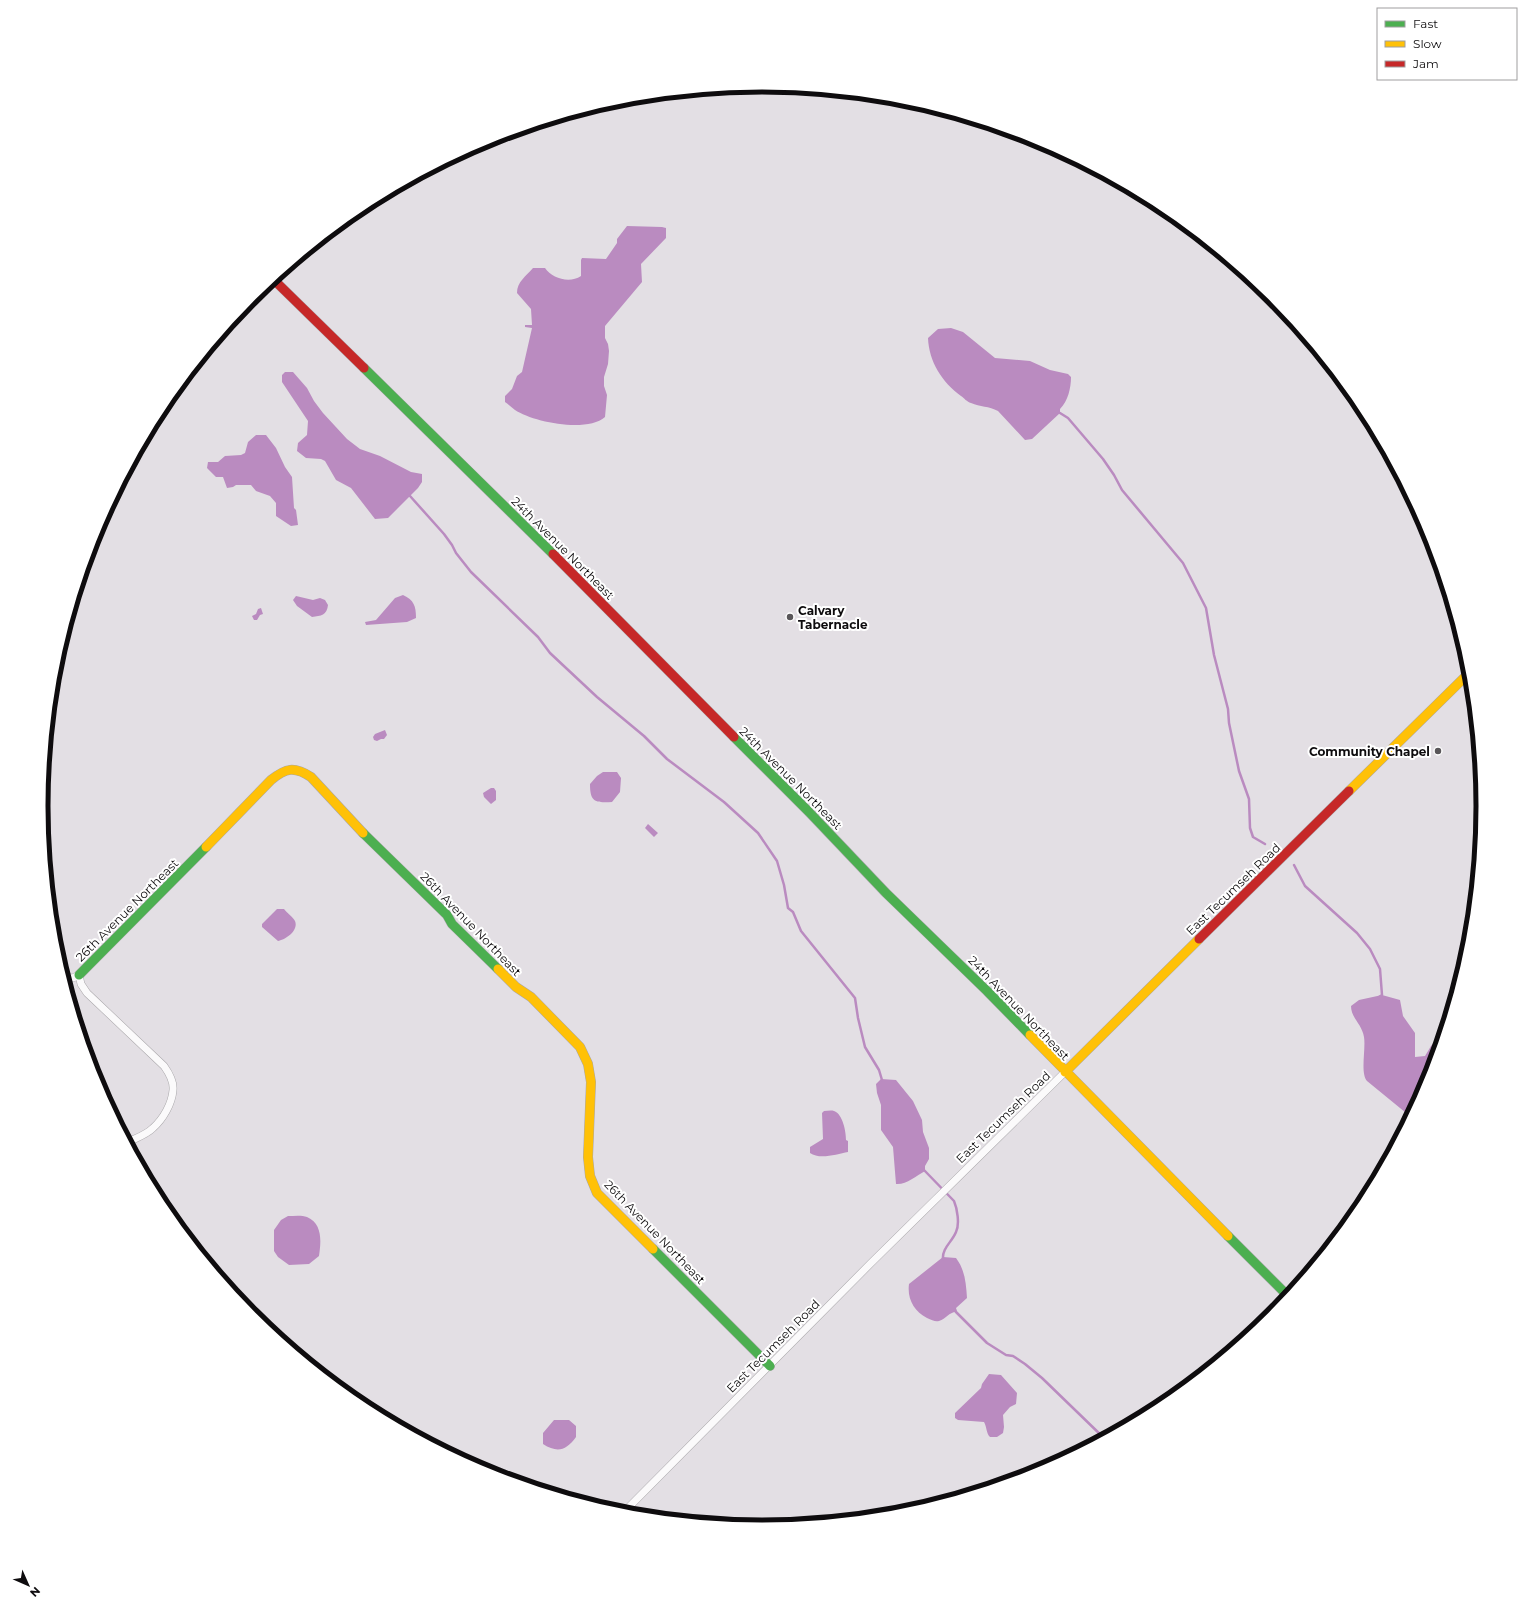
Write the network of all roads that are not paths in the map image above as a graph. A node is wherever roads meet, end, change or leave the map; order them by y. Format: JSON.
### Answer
{"nodes":[{"id":1,"x":277,"y":283,"type":"edge"},
{"id":2,"x":1465,"y":677,"type":"edge"},
{"id":3,"x":80,"y":975,"type":"junction"},
{"id":4,"x":69,"y":978,"type":"edge"},
{"id":5,"x":1065,"y":1072,"type":"junction"},
{"id":6,"x":131,"y":1140,"type":"edge"},
{"id":7,"x":1285,"y":1293,"type":"edge"},
{"id":8,"x":770,"y":1366,"type":"junction"},
{"id":9,"x":628,"y":1508,"type":"edge"}],
"edges":[{"from":1,"to":5,"type":"street","name":"24th Avenue Northeast"},
{"from":2,"to":5,"type":"street","name":"East Tecumseh Road"},
{"from":3,"to":4,"type":"street"},
{"from":3,"to":6,"type":"street"},
{"from":3,"to":8,"type":"street","name":"26th Avenue Northeast"},
{"from":5,"to":7,"type":"street","name":"24th Avenue Northeast"},
{"from":5,"to":8,"type":"street","name":"East Tecumseh Road"},
{"from":8,"to":9,"type":"street","name":"East Tecumseh Road"}]}
